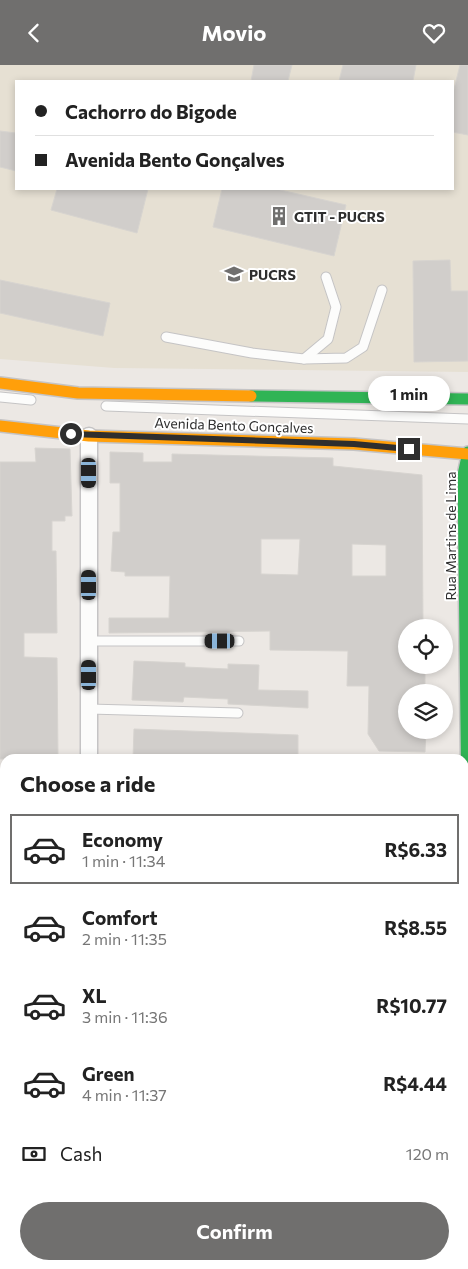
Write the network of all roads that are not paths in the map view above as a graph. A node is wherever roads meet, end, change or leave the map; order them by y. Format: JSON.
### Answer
{"nodes":[{"id":1,"x":326,"y":277,"type":"dead end"},
{"id":2,"x":382,"y":290,"type":"dead end"},
{"id":3,"x":166,"y":337,"type":"dead end"},
{"id":4,"x":304,"y":359,"type":"junction"},
{"id":5,"x":0,"y":383,"type":"edge"},
{"id":6,"x":0,"y":397,"type":"edge"},
{"id":7,"x":468,"y":399,"type":"edge"},
{"id":8,"x":39,"y":401,"type":"dead end"},
{"id":9,"x":97,"y":406,"type":"dead end"},
{"id":10,"x":468,"y":419,"type":"edge"},
{"id":11,"x":0,"y":427,"type":"edge"},
{"id":12,"x":89,"y":436,"type":"junction"},
{"id":13,"x":468,"y":454,"type":"edge"},
{"id":14,"x":89,"y":641,"type":"junction"},
{"id":15,"x":239,"y":641,"type":"dead end"},
{"id":16,"x":89,"y":709,"type":"junction"},
{"id":17,"x":238,"y":713,"type":"dead end"},
{"id":18,"x":89,"y":754,"type":"edge"},
{"id":19,"x":466,"y":754,"type":"edge"}],
"edges":[{"from":1,"to":4,"type":"lane"},
{"from":2,"to":4,"type":"lane"},
{"from":3,"to":4,"type":"lane"},
{"from":5,"to":7,"type":"main road","name":"Avenida Bento Gonçalves"},
{"from":6,"to":8,"type":"lane"},
{"from":9,"to":10,"type":"lane"},
{"from":11,"to":12,"type":"main road","name":"Avenida Bento Gonçalves"},
{"from":12,"to":13,"type":"main road","name":"Avenida Bento Gonçalves"},
{"from":12,"to":14,"type":"street"},
{"from":13,"to":19,"type":"main road","name":"Rua Martins de Lima"},
{"from":14,"to":15,"type":"lane"},
{"from":14,"to":16,"type":"street"},
{"from":16,"to":17,"type":"lane"},
{"from":16,"to":18,"type":"street"}]}
